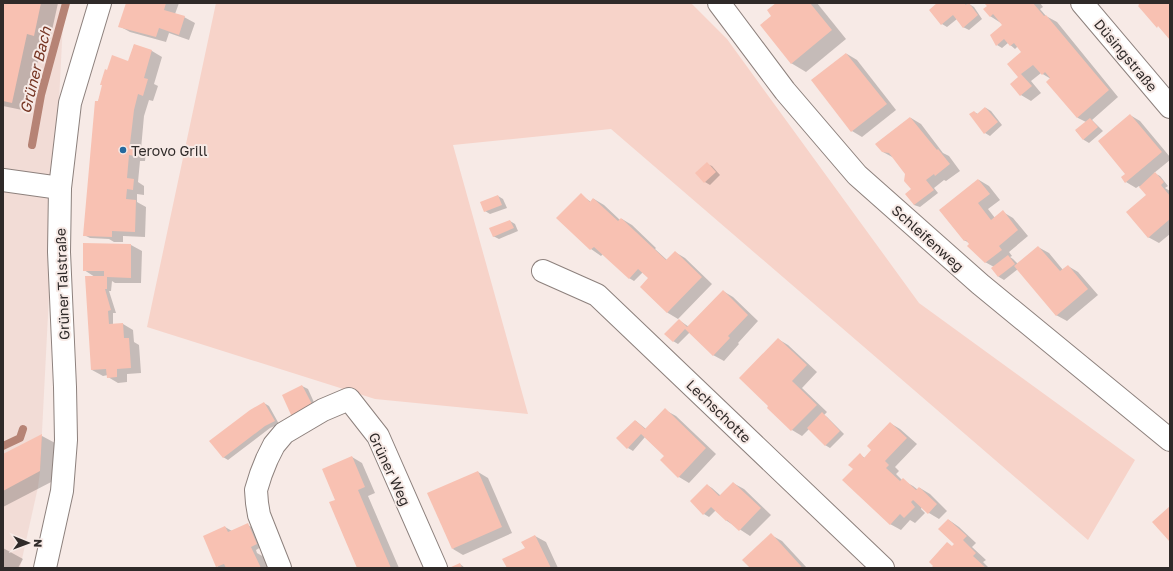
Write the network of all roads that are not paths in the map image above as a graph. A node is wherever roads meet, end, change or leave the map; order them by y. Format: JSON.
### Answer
{"nodes":[{"id":1,"x":100,"y":3,"type":"edge"},
{"id":2,"x":719,"y":3,"type":"edge"},
{"id":3,"x":1082,"y":3,"type":"edge"},
{"id":4,"x":1170,"y":107,"type":"edge"},
{"id":5,"x":3,"y":180,"type":"edge"},
{"id":6,"x":60,"y":188,"type":"junction"},
{"id":7,"x":543,"y":271,"type":"dead end"},
{"id":8,"x":1170,"y":440,"type":"edge"},
{"id":9,"x":45,"y":568,"type":"edge"},
{"id":10,"x":280,"y":568,"type":"edge"},
{"id":11,"x":436,"y":568,"type":"edge"},
{"id":12,"x":883,"y":568,"type":"edge"}],
"edges":[{"from":1,"to":6,"type":"street","name":"Grüner Talstraße"},
{"from":2,"to":8,"type":"street","name":"Schleifenweg"},
{"from":3,"to":4,"type":"street","name":"Düsingstraße"},
{"from":5,"to":6,"type":"street"},
{"from":6,"to":9,"type":"street","name":"Grüner Talstraße"},
{"from":7,"to":12,"type":"street","name":"Lechschotte"},
{"from":10,"to":11,"type":"street","name":"Grüner Weg"}]}
